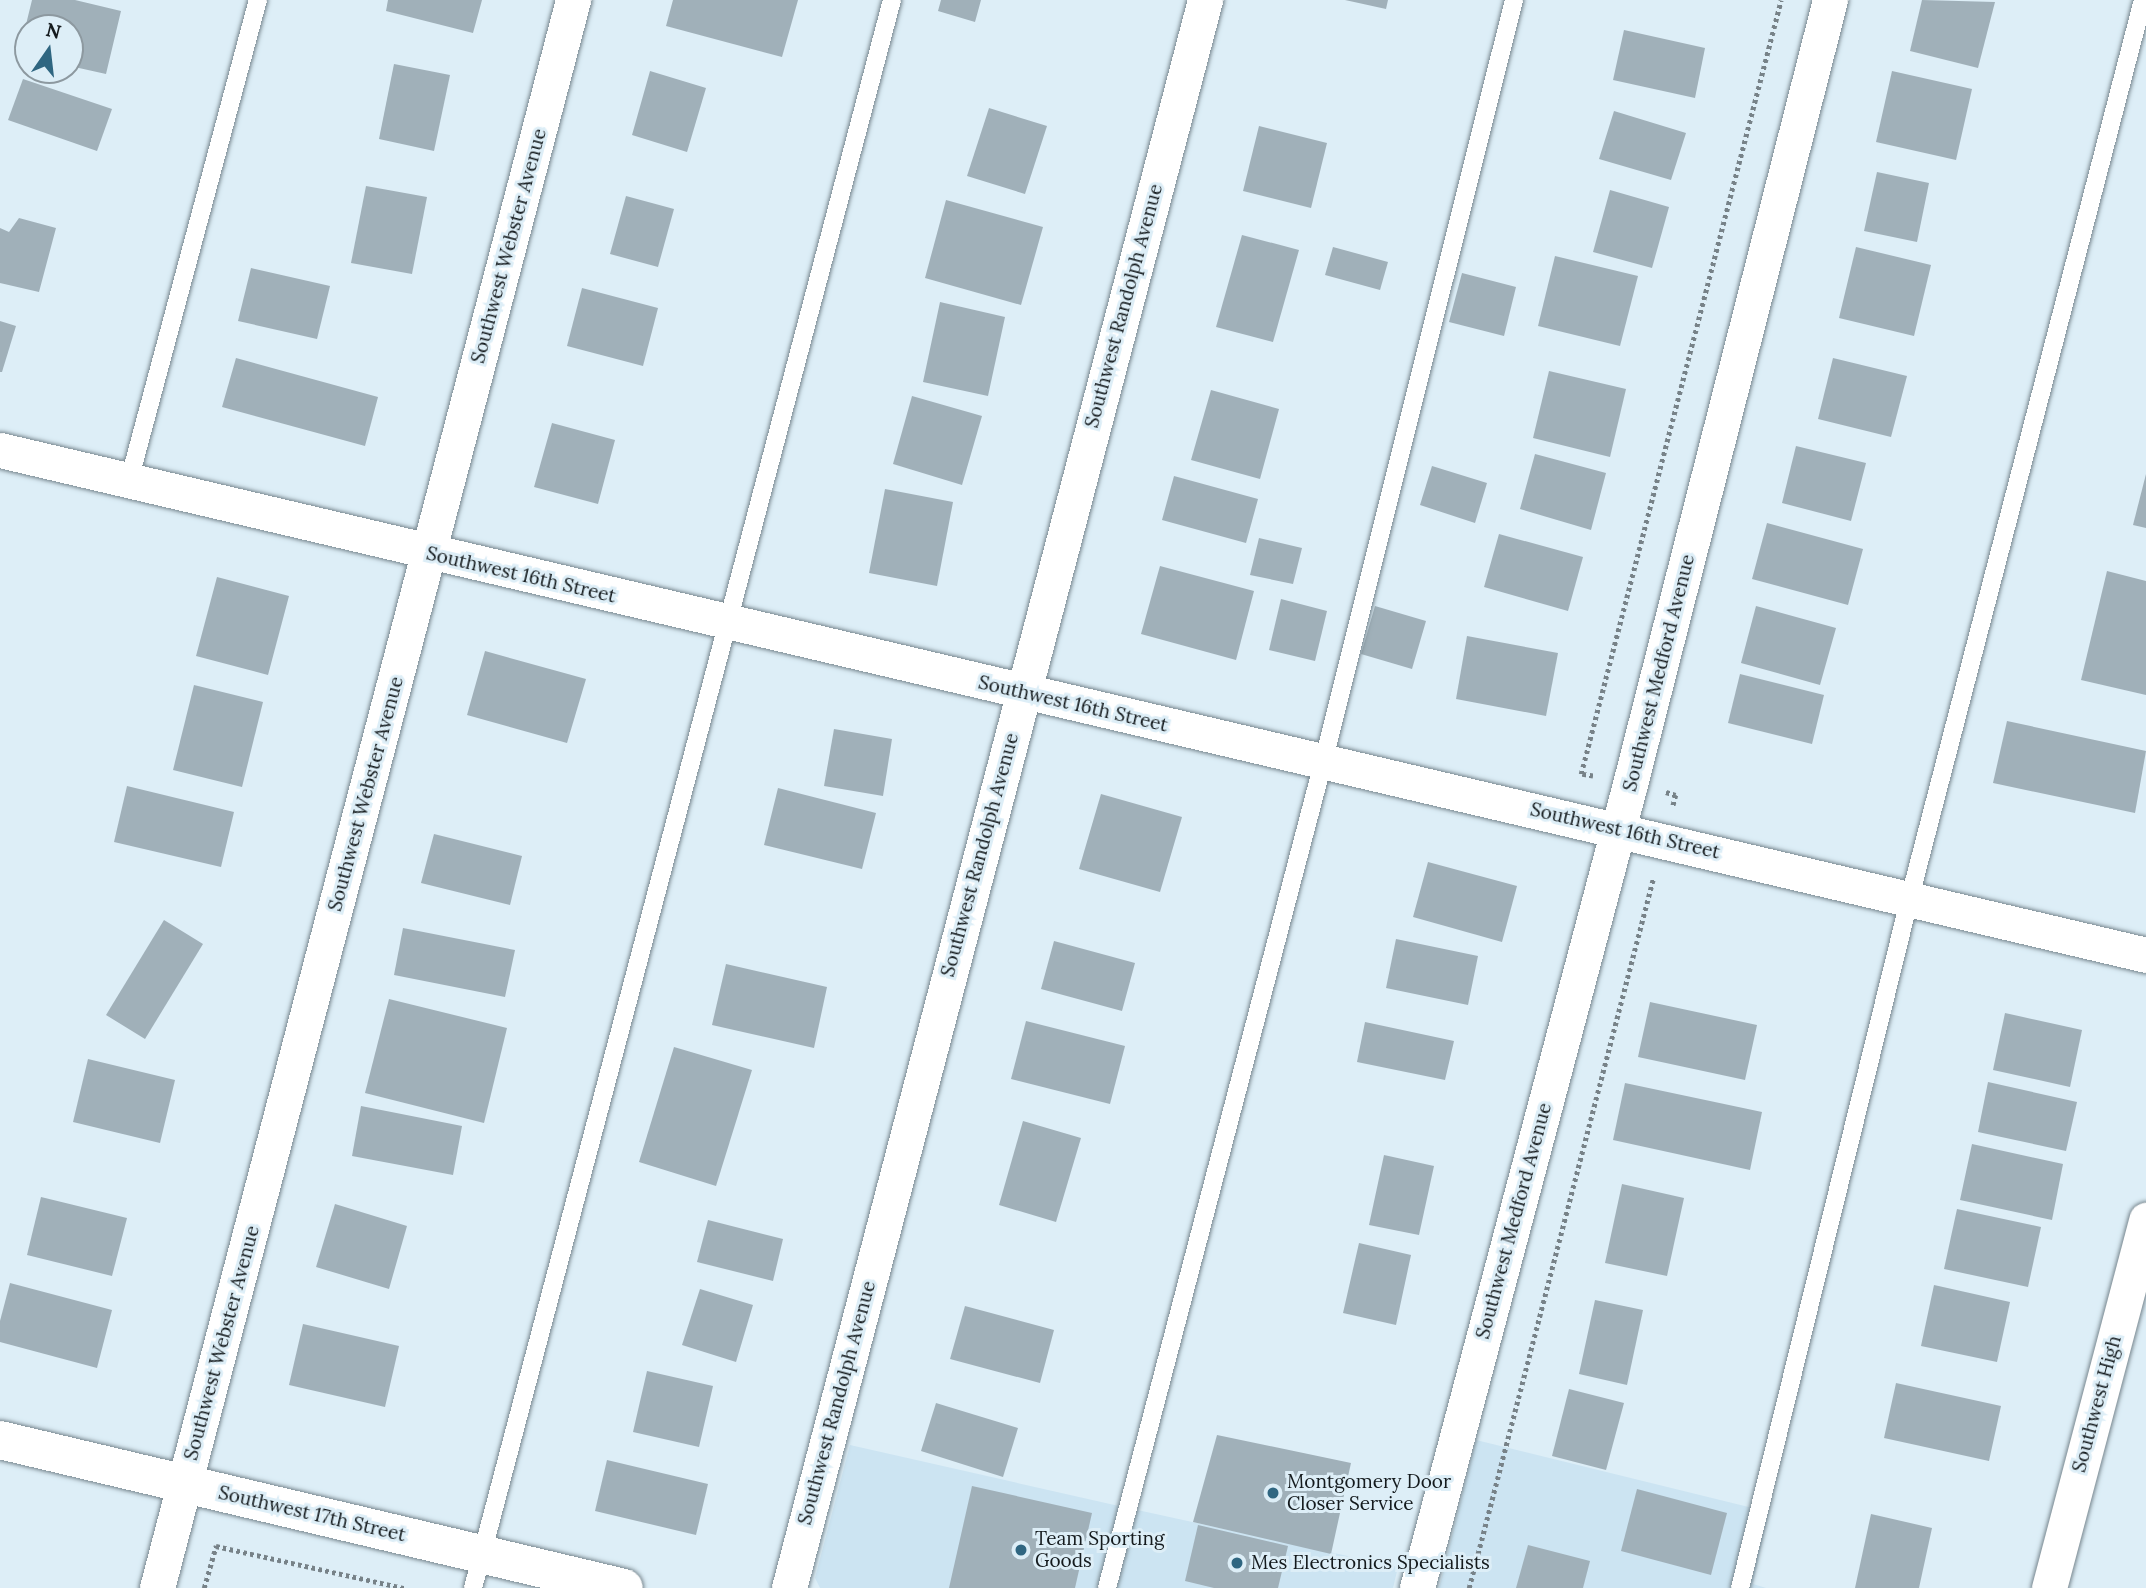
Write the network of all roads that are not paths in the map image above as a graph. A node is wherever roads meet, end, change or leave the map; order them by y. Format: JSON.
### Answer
{"nodes":[{"id":1,"x":258,"y":0,"type":"edge"},
{"id":2,"x":573,"y":0,"type":"edge"},
{"id":3,"x":892,"y":0,"type":"edge"},
{"id":4,"x":1205,"y":0,"type":"edge"},
{"id":5,"x":1514,"y":0,"type":"edge"},
{"id":6,"x":1830,"y":0,"type":"edge"},
{"id":7,"x":2143,"y":0,"type":"edge"},
{"id":8,"x":0,"y":450,"type":"edge"},
{"id":9,"x":129,"y":481,"type":"junction"},
{"id":10,"x":429,"y":553,"type":"junction"},
{"id":11,"x":731,"y":624,"type":"junction"},
{"id":12,"x":1022,"y":692,"type":"junction"},
{"id":13,"x":1323,"y":763,"type":"junction"},
{"id":14,"x":1619,"y":828,"type":"junction"},
{"id":15,"x":1910,"y":897,"type":"junction"},
{"id":16,"x":2146,"y":955,"type":"edge"},
{"id":17,"x":2146,"y":1220,"type":"edge"},
{"id":18,"x":0,"y":1440,"type":"edge"},
{"id":19,"x":184,"y":1484,"type":"junction"},
{"id":20,"x":478,"y":1571,"type":"edge"},
{"id":21,"x":158,"y":1588,"type":"edge"},
{"id":22,"x":624,"y":1588,"type":"edge"},
{"id":23,"x":789,"y":1588,"type":"edge"},
{"id":24,"x":1107,"y":1588,"type":"edge"},
{"id":25,"x":1417,"y":1588,"type":"edge"},
{"id":26,"x":1740,"y":1588,"type":"edge"},
{"id":27,"x":2049,"y":1588,"type":"edge"}],
"edges":[{"from":1,"to":9,"type":"lane"},
{"from":2,"to":10,"type":"street","name":"Southwest Webster Avenue"},
{"from":3,"to":11,"type":"lane"},
{"from":4,"to":12,"type":"street","name":"Southwest Randolph Avenue"},
{"from":5,"to":13,"type":"lane"},
{"from":6,"to":14,"type":"street","name":"Southwest Medford Avenue"},
{"from":7,"to":15,"type":"lane"},
{"from":8,"to":9,"type":"street","name":"Southwest 16th Street"},
{"from":9,"to":10,"type":"street","name":"Southwest 16th Street"},
{"from":10,"to":11,"type":"street","name":"Southwest 16th Street"},
{"from":10,"to":19,"type":"street","name":"Southwest Webster Avenue"},
{"from":11,"to":12,"type":"street","name":"Southwest 16th Street"},
{"from":11,"to":20,"type":"lane"},
{"from":12,"to":13,"type":"street","name":"Southwest 16th Street"},
{"from":12,"to":23,"type":"street","name":"Southwest Randolph Avenue"},
{"from":13,"to":14,"type":"street","name":"Southwest 16th Street"},
{"from":13,"to":24,"type":"lane"},
{"from":14,"to":15,"type":"street","name":"Southwest 16th Street"},
{"from":14,"to":25,"type":"street","name":"Southwest Medford Avenue"},
{"from":15,"to":16,"type":"street","name":"Southwest 16th Street"},
{"from":15,"to":26,"type":"lane"},
{"from":17,"to":27,"type":"street","name":"Southwest High"},
{"from":18,"to":19,"type":"main road","name":"Southwest 17th Street"},
{"from":19,"to":20,"type":"main road","name":"Southwest 17th Street"},
{"from":19,"to":21,"type":"street","name":"Southwest Webster Avenue"},
{"from":20,"to":22,"type":"main road","name":"Southwest 17th Street"}]}
